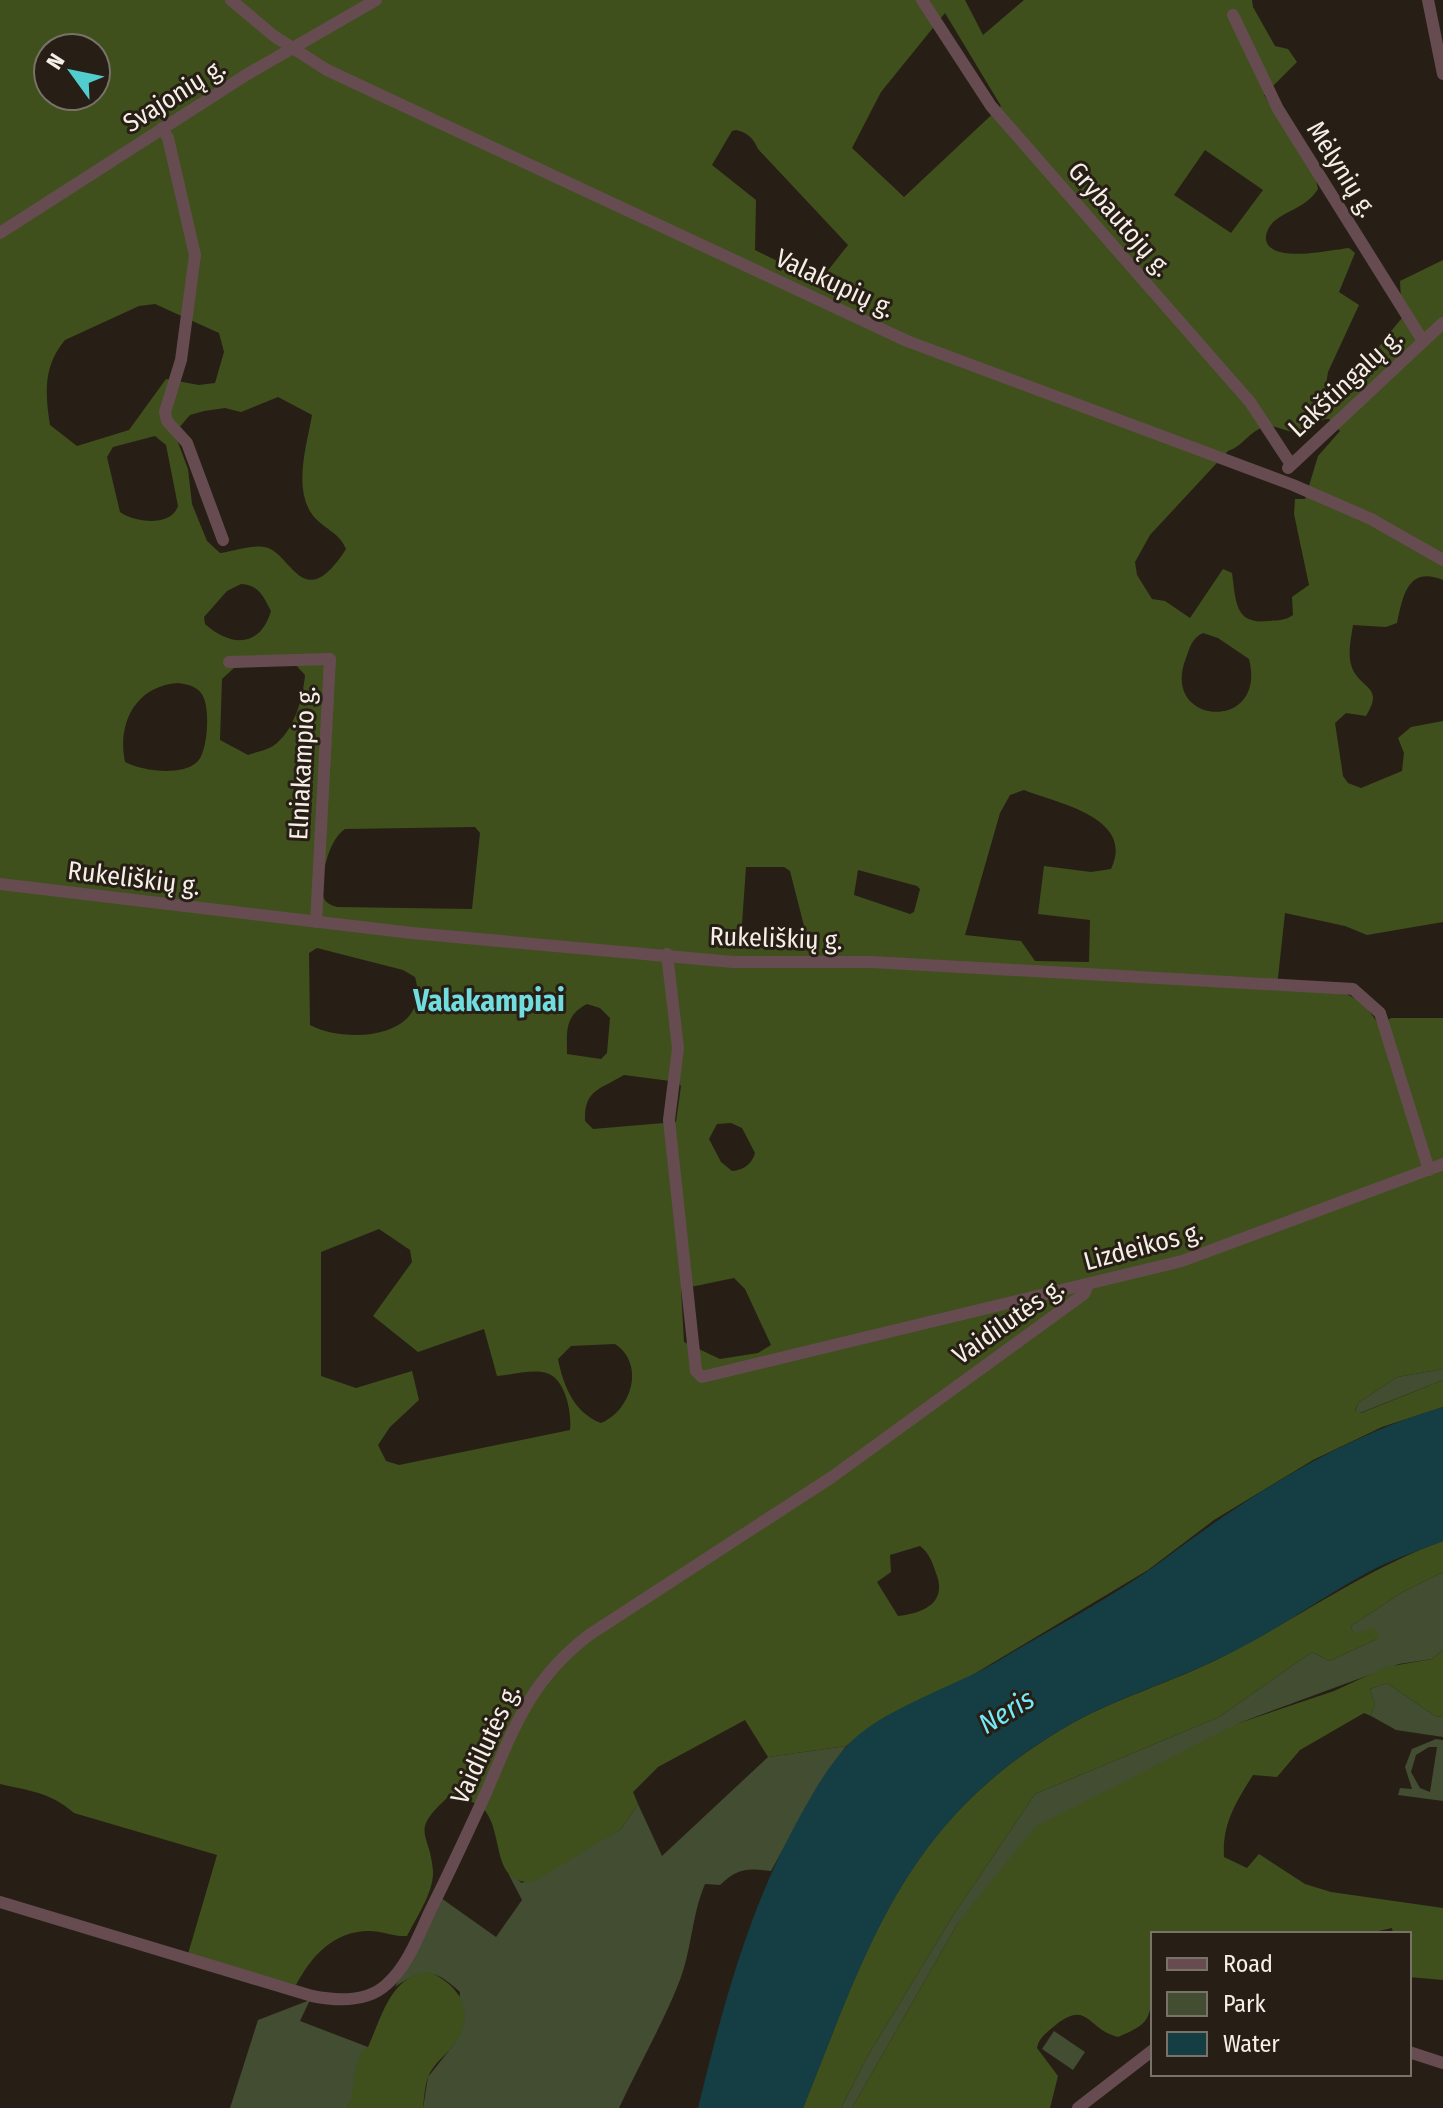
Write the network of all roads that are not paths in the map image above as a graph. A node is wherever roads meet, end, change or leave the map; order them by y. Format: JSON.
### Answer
{"nodes":[{"id":1,"x":231,"y":0,"type":"edge"},
{"id":2,"x":376,"y":0,"type":"edge"},
{"id":3,"x":922,"y":0,"type":"edge"},
{"id":4,"x":1428,"y":0,"type":"edge"},
{"id":5,"x":1233,"y":15,"type":"dead end"},
{"id":6,"x":292,"y":49,"type":"junction"},
{"id":7,"x":1443,"y":74,"type":"edge"},
{"id":8,"x":162,"y":128,"type":"junction"},
{"id":9,"x":0,"y":233,"type":"edge"},
{"id":10,"x":1443,"y":323,"type":"edge"},
{"id":11,"x":1423,"y":341,"type":"junction"},
{"id":12,"x":1290,"y":463,"type":"junction"},
{"id":13,"x":1283,"y":481,"type":"junction"},
{"id":14,"x":223,"y":540,"type":"dead end"},
{"id":15,"x":1443,"y":560,"type":"edge"},
{"id":16,"x":229,"y":662,"type":"dead end"},
{"id":17,"x":0,"y":884,"type":"edge"},
{"id":18,"x":316,"y":922,"type":"junction"},
{"id":19,"x":667,"y":954,"type":"junction"},
{"id":20,"x":1443,"y":1164,"type":"edge"},
{"id":21,"x":1429,"y":1170,"type":"junction"},
{"id":22,"x":1088,"y":1285,"type":"junction"},
{"id":23,"x":0,"y":1902,"type":"edge"},
{"id":24,"x":1151,"y":2052,"type":"edge"},
{"id":25,"x":1411,"y":2053,"type":"edge"},
{"id":26,"x":1443,"y":2063,"type":"edge"},
{"id":27,"x":1078,"y":2108,"type":"edge"}],
"edges":[{"from":1,"to":6,"type":"street","name":"Valakupių g."},
{"from":2,"to":6,"type":"street","name":"Svajonių g."},
{"from":3,"to":12,"type":"street","name":"Grybautojų g."},
{"from":4,"to":7,"type":"street"},
{"from":5,"to":11,"type":"street","name":"Mėlynių g."},
{"from":6,"to":8,"type":"street","name":"Svajonių g."},
{"from":6,"to":13,"type":"street","name":"Valakupių g."},
{"from":8,"to":9,"type":"street","name":"Svajonių g."},
{"from":8,"to":14,"type":"street"},
{"from":10,"to":11,"type":"street","name":"Lakštingalų g."},
{"from":11,"to":12,"type":"street","name":"Lakštingalų g."},
{"from":12,"to":13,"type":"street","name":"Lakštingalų g."},
{"from":13,"to":15,"type":"street","name":"Valakupių g."},
{"from":16,"to":18,"type":"street","name":"Elniakampio g."},
{"from":17,"to":18,"type":"street","name":"Rukeliškių g."},
{"from":18,"to":19,"type":"street","name":"Rukeliškių g."},
{"from":19,"to":21,"type":"street","name":"Rukeliškių g."},
{"from":19,"to":22,"type":"street","name":"Lizdeikos g."},
{"from":20,"to":21,"type":"street","name":"Lizdeikos g."},
{"from":21,"to":22,"type":"street","name":"Lizdeikos g."},
{"from":22,"to":23,"type":"street","name":"Vaidilutės g."},
{"from":24,"to":27,"type":"street"},
{"from":25,"to":26,"type":"street"}]}
